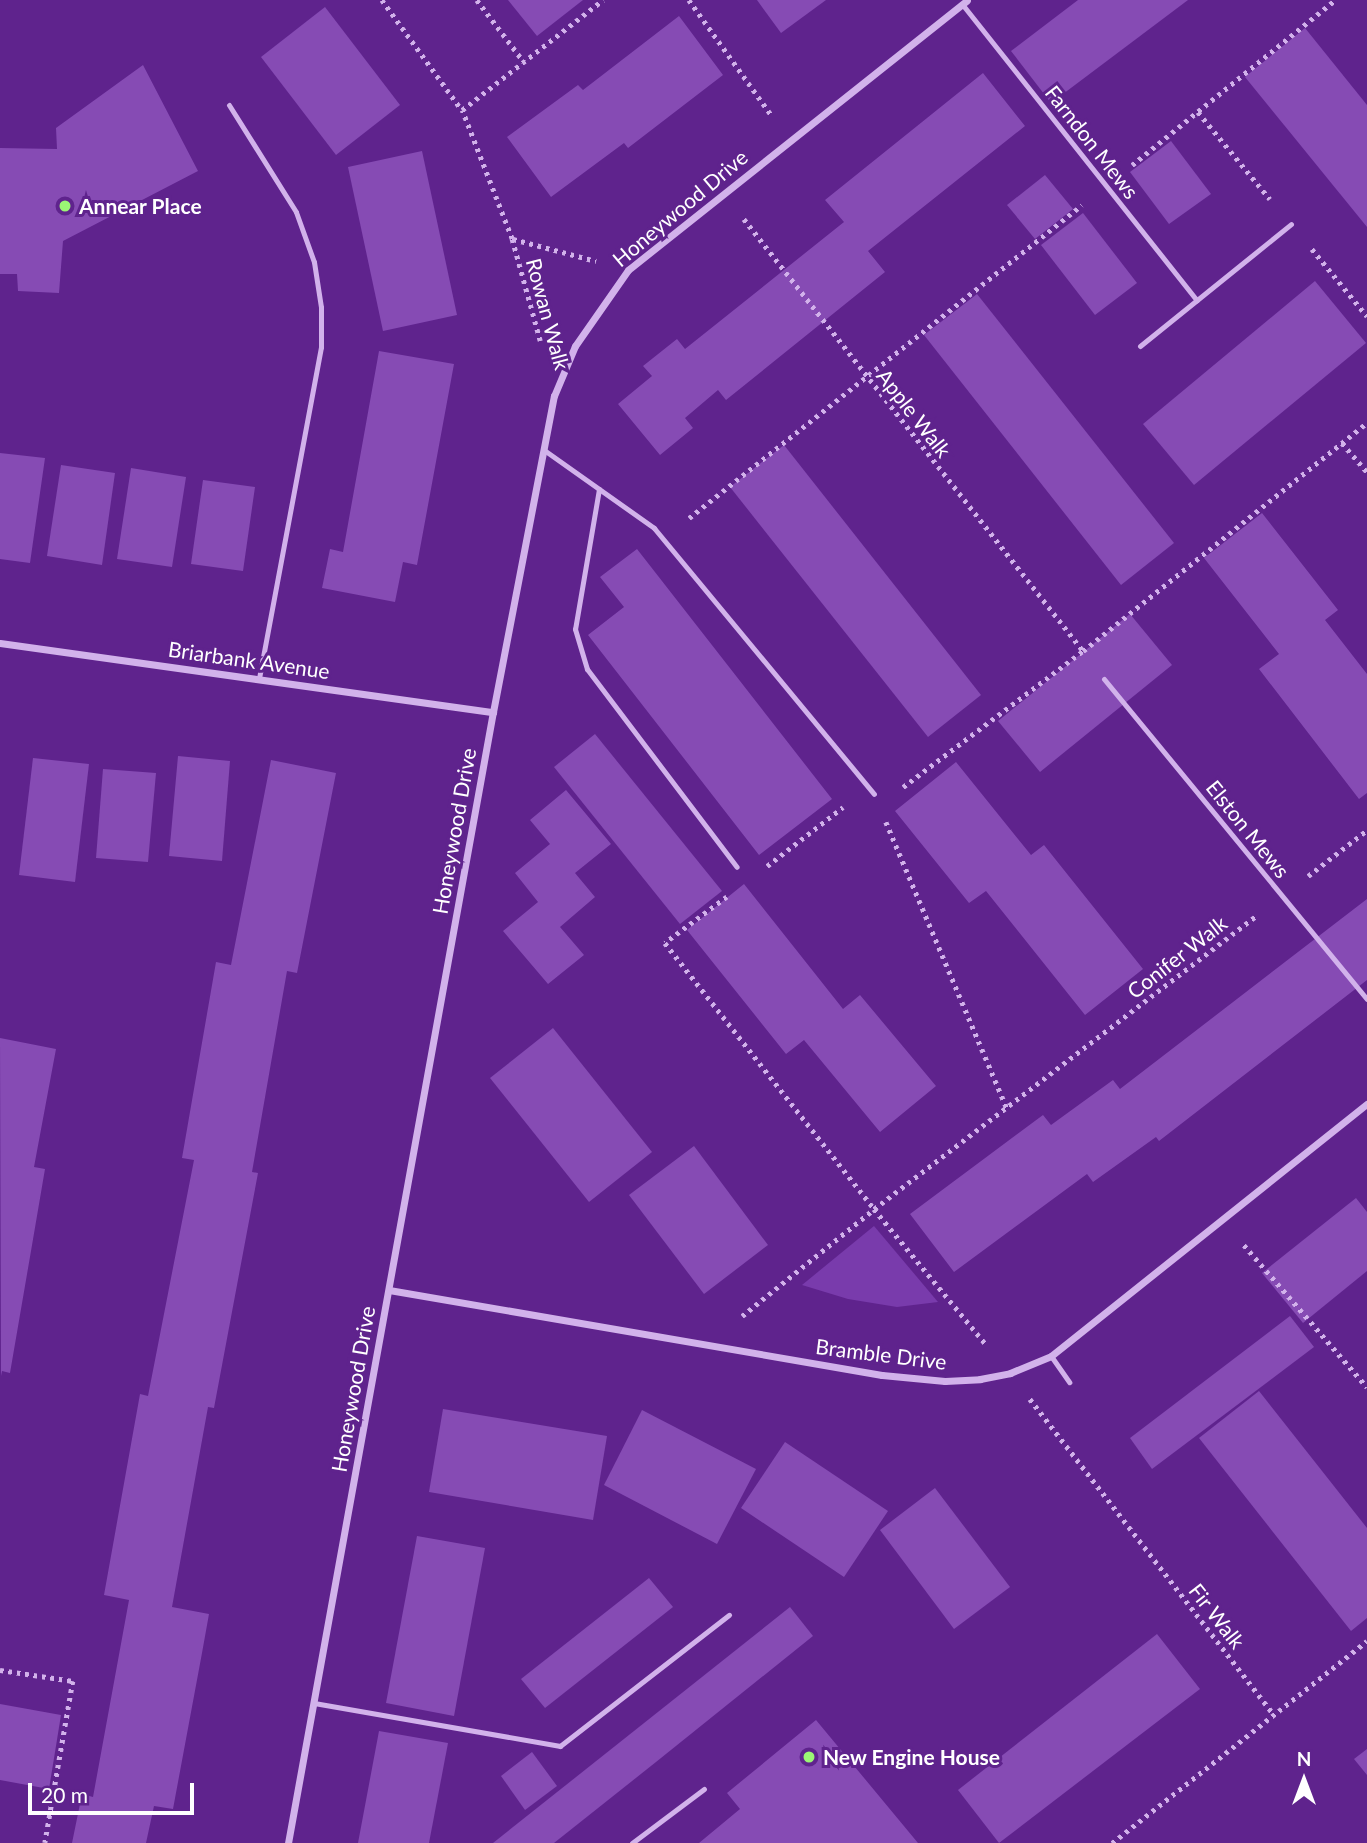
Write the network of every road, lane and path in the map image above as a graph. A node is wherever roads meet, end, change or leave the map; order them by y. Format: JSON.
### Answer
{"nodes":[{"id":1,"x":382,"y":0,"type":"edge"},
{"id":2,"x":477,"y":0,"type":"edge"},
{"id":3,"x":603,"y":0,"type":"edge"},
{"id":4,"x":689,"y":0,"type":"edge"},
{"id":5,"x":1335,"y":0,"type":"edge"},
{"id":6,"x":964,"y":2,"type":"edge"},
{"id":7,"x":524,"y":62,"type":"junction"},
{"id":8,"x":229,"y":105,"type":"dead end"},
{"id":9,"x":462,"y":110,"type":"junction"},
{"id":10,"x":790,"y":140,"type":"junction"},
{"id":11,"x":1106,"y":186,"type":"junction"},
{"id":12,"x":724,"y":193,"type":"junction"},
{"id":13,"x":1291,"y":225,"type":"dead end"},
{"id":14,"x":512,"y":239,"type":"junction"},
{"id":15,"x":628,"y":270,"type":"junction"},
{"id":16,"x":1196,"y":300,"type":"junction"},
{"id":17,"x":1140,"y":346,"type":"dead end"},
{"id":18,"x":867,"y":379,"type":"junction"},
{"id":19,"x":554,"y":396,"type":"junction"},
{"id":20,"x":1367,"y":422,"type":"edge"},
{"id":21,"x":1342,"y":443,"type":"junction"},
{"id":22,"x":544,"y":450,"type":"junction"},
{"id":23,"x":1367,"y":472,"type":"edge"},
{"id":24,"x":599,"y":489,"type":"junction"},
{"id":25,"x":663,"y":538,"type":"junction"},
{"id":26,"x":0,"y":643,"type":"edge"},
{"id":27,"x":1083,"y":651,"type":"junction"},
{"id":28,"x":259,"y":679,"type":"junction"},
{"id":29,"x":1104,"y":679,"type":"dead end"},
{"id":30,"x":493,"y":712,"type":"junction"},
{"id":31,"x":869,"y":788,"type":"junction"},
{"id":32,"x":874,"y":794,"type":"joint"},
{"id":33,"x":880,"y":805,"type":"junction"},
{"id":34,"x":1367,"y":830,"type":"edge"},
{"id":35,"x":737,"y":867,"type":"joint"},
{"id":36,"x":748,"y":881,"type":"junction"},
{"id":37,"x":1282,"y":896,"type":"junction"},
{"id":38,"x":1367,"y":999,"type":"edge"},
{"id":39,"x":1367,"y":1104,"type":"edge"},
{"id":40,"x":1007,"y":1108,"type":"junction"},
{"id":41,"x":874,"y":1209,"type":"junction"},
{"id":42,"x":1222,"y":1220,"type":"junction"},
{"id":43,"x":389,"y":1290,"type":"junction"},
{"id":44,"x":705,"y":1345,"type":"junction"},
{"id":45,"x":1051,"y":1356,"type":"junction"},
{"id":46,"x":1010,"y":1373,"type":"junction"},
{"id":47,"x":1069,"y":1382,"type":"dead end"},
{"id":48,"x":1366,"y":1384,"type":"edge"},
{"id":49,"x":729,"y":1615,"type":"dead end"},
{"id":50,"x":1367,"y":1640,"type":"edge"},
{"id":51,"x":0,"y":1670,"type":"edge"},
{"id":52,"x":314,"y":1703,"type":"junction"},
{"id":53,"x":1273,"y":1715,"type":"junction"},
{"id":54,"x":704,"y":1788,"type":"dead end"},
{"id":55,"x":45,"y":1843,"type":"edge"},
{"id":56,"x":288,"y":1843,"type":"edge"},
{"id":57,"x":632,"y":1843,"type":"edge"},
{"id":58,"x":1112,"y":1843,"type":"edge"}],
"edges":[{"from":1,"to":9,"type":"path","name":"Rowan Walk"},
{"from":2,"to":7,"type":"path"},
{"from":3,"to":7,"type":"path"},
{"from":4,"to":10,"type":"path"},
{"from":5,"to":11,"type":"path"},
{"from":6,"to":10,"type":"street","name":"Honeywood Drive"},
{"from":6,"to":11,"type":"lane","name":"Farndon Mews"},
{"from":7,"to":9,"type":"path"},
{"from":8,"to":28,"type":"lane"},
{"from":9,"to":14,"type":"path","name":"Rowan Walk"},
{"from":10,"to":12,"type":"street","name":"Honeywood Drive"},
{"from":11,"to":16,"type":"lane","name":"Farndon Mews"},
{"from":11,"to":18,"type":"path"},
{"from":12,"to":15,"type":"street","name":"Honeywood Drive"},
{"from":12,"to":18,"type":"path","name":"Apple Walk"},
{"from":13,"to":16,"type":"lane"},
{"from":14,"to":15,"type":"path","name":"Rowan Walk"},
{"from":14,"to":19,"type":"path","name":"Rowan Walk"},
{"from":15,"to":19,"type":"street","name":"Honeywood Drive"},
{"from":16,"to":17,"type":"lane"},
{"from":18,"to":25,"type":"path"},
{"from":18,"to":27,"type":"path","name":"Apple Walk"},
{"from":19,"to":22,"type":"street","name":"Honeywood Drive"},
{"from":20,"to":21,"type":"path"},
{"from":21,"to":23,"type":"path"},
{"from":21,"to":27,"type":"path"},
{"from":22,"to":24,"type":"lane"},
{"from":22,"to":30,"type":"street","name":"Honeywood Drive"},
{"from":24,"to":25,"type":"lane"},
{"from":24,"to":35,"type":"lane"},
{"from":25,"to":31,"type":"lane"},
{"from":26,"to":28,"type":"street","name":"Briarbank Avenue"},
{"from":27,"to":33,"type":"path"},
{"from":28,"to":30,"type":"street","name":"Briarbank Avenue"},
{"from":29,"to":37,"type":"lane","name":"Elston Mews"},
{"from":30,"to":43,"type":"street","name":"Honeywood Drive"},
{"from":31,"to":32,"type":"lane"},
{"from":31,"to":36,"type":"path"},
{"from":32,"to":33,"type":"path"},
{"from":33,"to":40,"type":"path"},
{"from":34,"to":37,"type":"path","name":"Conifer Walk"},
{"from":35,"to":36,"type":"path"},
{"from":36,"to":41,"type":"path","name":"Fir Walk"},
{"from":37,"to":38,"type":"lane","name":"Elston Mews"},
{"from":37,"to":40,"type":"path","name":"Conifer Walk"},
{"from":39,"to":42,"type":"street","name":"Bramble Drive"},
{"from":40,"to":41,"type":"path","name":"Conifer Walk"},
{"from":41,"to":44,"type":"path","name":"Conifer Walk"},
{"from":41,"to":46,"type":"path","name":"Fir Walk"},
{"from":42,"to":45,"type":"street","name":"Bramble Drive"},
{"from":42,"to":48,"type":"path"},
{"from":43,"to":44,"type":"street","name":"Bramble Drive"},
{"from":43,"to":52,"type":"street","name":"Honeywood Drive"},
{"from":44,"to":46,"type":"street","name":"Bramble Drive"},
{"from":45,"to":46,"type":"street","name":"Bramble Drive"},
{"from":45,"to":47,"type":"lane"},
{"from":46,"to":53,"type":"path","name":"Fir Walk"},
{"from":49,"to":52,"type":"lane"},
{"from":50,"to":53,"type":"path"},
{"from":51,"to":55,"type":"path"},
{"from":52,"to":56,"type":"street","name":"Honeywood Drive"},
{"from":53,"to":58,"type":"path"},
{"from":54,"to":57,"type":"lane"}]}
